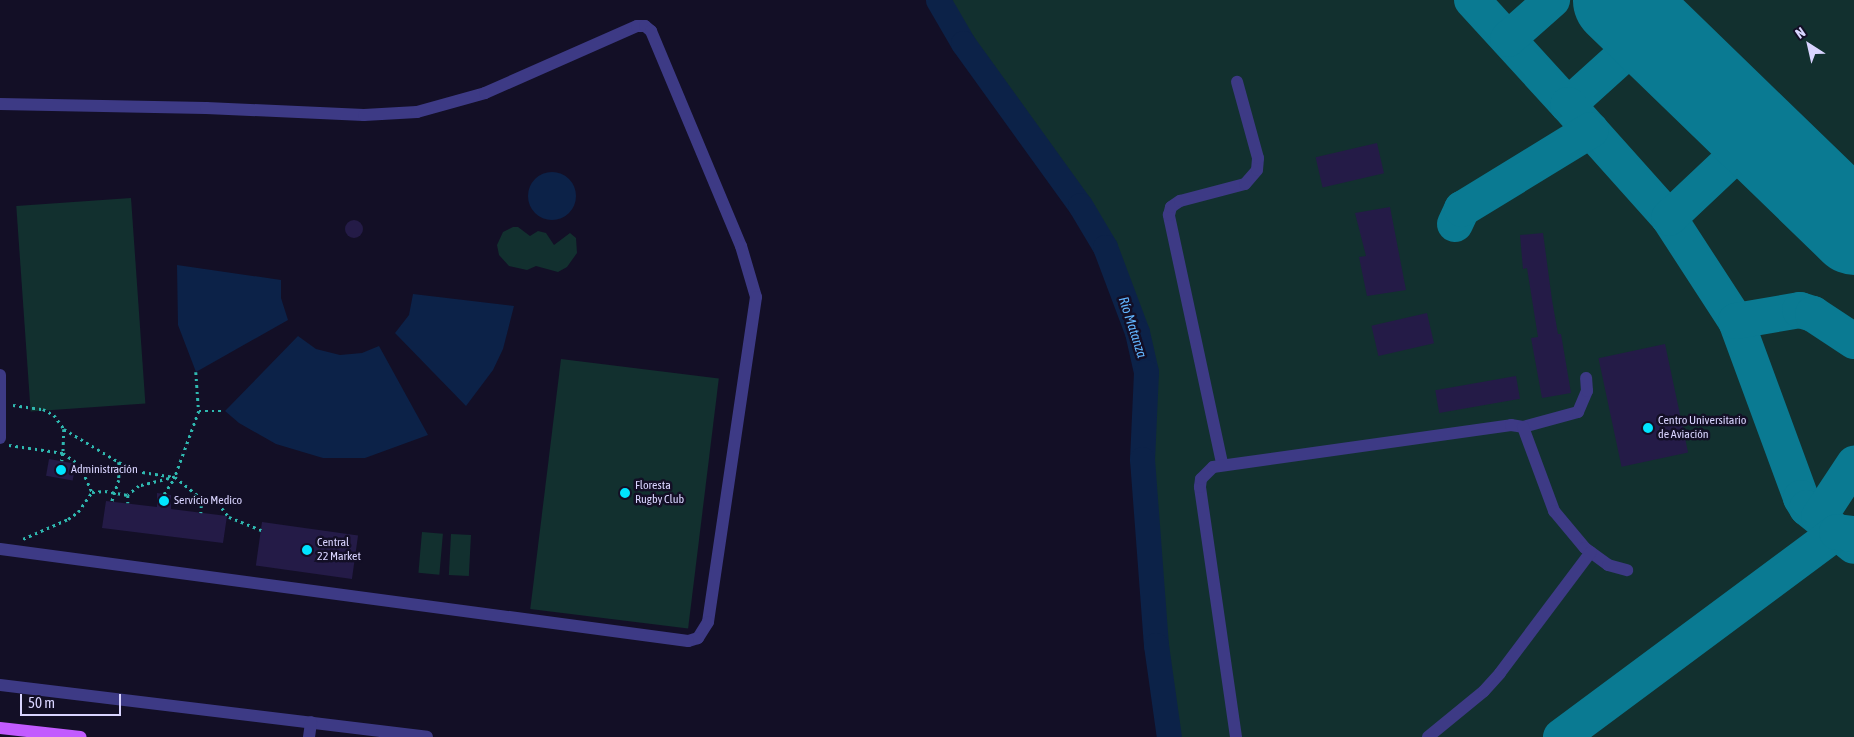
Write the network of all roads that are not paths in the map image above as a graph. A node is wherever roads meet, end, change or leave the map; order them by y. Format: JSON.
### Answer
{"nodes":[{"id":1,"x":1237,"y":82,"type":"dead end"},
{"id":2,"x":0,"y":104,"type":"edge"},
{"id":3,"x":0,"y":375,"type":"edge"},
{"id":4,"x":1586,"y":378,"type":"dead end"},
{"id":5,"x":1523,"y":427,"type":"junction"},
{"id":6,"x":0,"y":438,"type":"edge"},
{"id":7,"x":1222,"y":463,"type":"junction"},
{"id":8,"x":0,"y":549,"type":"edge"},
{"id":9,"x":1591,"y":552,"type":"junction"},
{"id":10,"x":1627,"y":570,"type":"dead end"},
{"id":11,"x":0,"y":685,"type":"edge"},
{"id":12,"x":311,"y":722,"type":"junction"},
{"id":13,"x":0,"y":728,"type":"edge"},
{"id":14,"x":81,"y":737,"type":"edge"},
{"id":15,"x":309,"y":737,"type":"edge"},
{"id":16,"x":428,"y":737,"type":"edge"},
{"id":17,"x":1236,"y":737,"type":"edge"},
{"id":18,"x":1428,"y":737,"type":"edge"}],
"edges":[{"from":1,"to":7,"type":"street"},
{"from":2,"to":8,"type":"street"},
{"from":3,"to":6,"type":"street"},
{"from":4,"to":5,"type":"street"},
{"from":5,"to":7,"type":"street"},
{"from":5,"to":9,"type":"street"},
{"from":7,"to":17,"type":"street"},
{"from":9,"to":10,"type":"street"},
{"from":9,"to":18,"type":"street"},
{"from":11,"to":12,"type":"street"},
{"from":12,"to":15,"type":"street"},
{"from":12,"to":16,"type":"street"},
{"from":13,"to":14,"type":"main road"}]}
